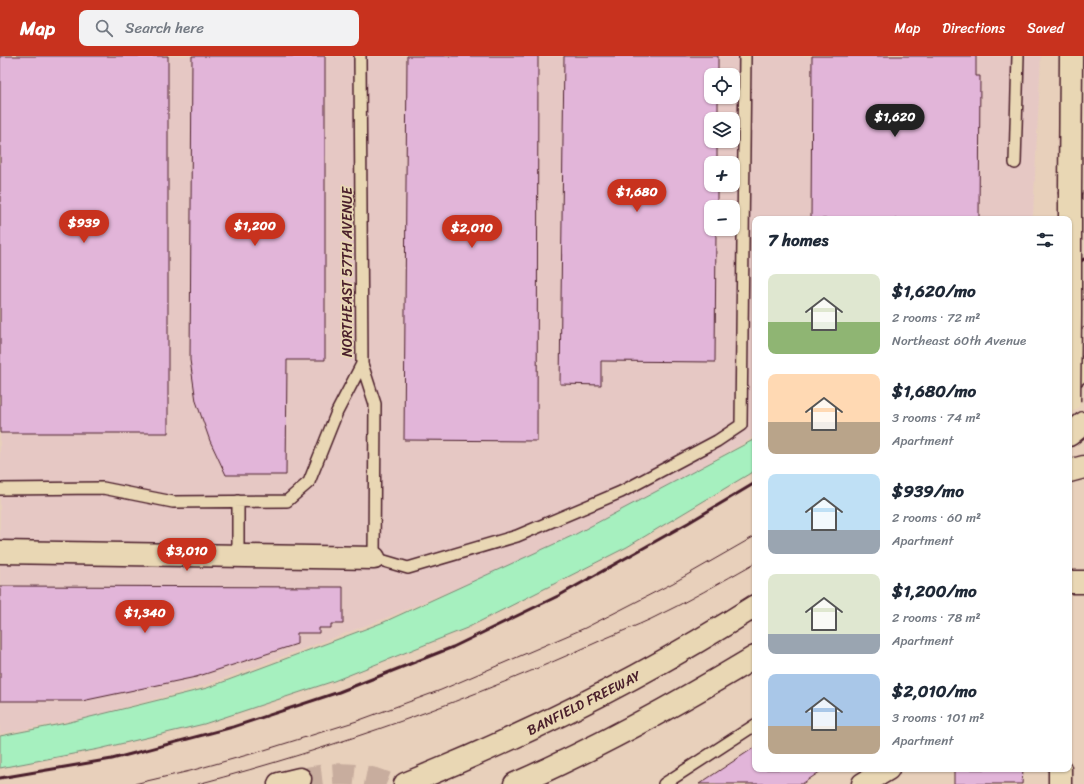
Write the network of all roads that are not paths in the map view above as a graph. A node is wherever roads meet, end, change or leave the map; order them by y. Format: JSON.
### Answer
{"nodes":[{"id":1,"x":360,"y":56,"type":"edge"},
{"id":2,"x":745,"y":56,"type":"edge"},
{"id":3,"x":1018,"y":56,"type":"edge"},
{"id":4,"x":1071,"y":56,"type":"edge"},
{"id":5,"x":1014,"y":163,"type":"dead end"},
{"id":6,"x":1070,"y":216,"type":"edge"},
{"id":7,"x":362,"y":364,"type":"junction"},
{"id":8,"x":1084,"y":368,"type":"edge"},
{"id":9,"x":1072,"y":378,"type":"edge"},
{"id":10,"x":1084,"y":423,"type":"edge"},
{"id":11,"x":1072,"y":433,"type":"edge"},
{"id":12,"x":1084,"y":467,"type":"edge"},
{"id":13,"x":1072,"y":470,"type":"edge"},
{"id":14,"x":0,"y":489,"type":"edge"},
{"id":15,"x":238,"y":501,"type":"junction"},
{"id":16,"x":0,"y":552,"type":"edge"},
{"id":17,"x":238,"y":556,"type":"junction"},
{"id":18,"x":374,"y":558,"type":"junction"},
{"id":19,"x":1072,"y":582,"type":"edge"},
{"id":20,"x":1084,"y":582,"type":"edge"},
{"id":21,"x":752,"y":608,"type":"edge"},
{"id":22,"x":752,"y":659,"type":"edge"},
{"id":23,"x":752,"y":727,"type":"edge"},
{"id":24,"x":883,"y":772,"type":"edge"},
{"id":25,"x":1060,"y":772,"type":"edge"},
{"id":26,"x":300,"y":779,"type":"tunnel mouth"},
{"id":27,"x":279,"y":784,"type":"edge"},
{"id":28,"x":405,"y":784,"type":"edge"},
{"id":29,"x":515,"y":784,"type":"edge"},
{"id":30,"x":664,"y":784,"type":"edge"},
{"id":31,"x":863,"y":784,"type":"edge"},
{"id":32,"x":1060,"y":784,"type":"edge"}],
"edges":[{"from":1,"to":7,"type":"lane","name":"NORTHEAST 57TH AVENUE"},
{"from":2,"to":18,"type":"lane"},
{"from":3,"to":5,"type":"lane"},
{"from":4,"to":6,"type":"main road","bridge":true},
{"from":7,"to":15,"type":"lane"},
{"from":7,"to":18,"type":"lane","name":"NORTHEAST 57TH AVENUE"},
{"from":8,"to":9,"type":"main road"},
{"from":10,"to":11,"type":"main road"},
{"from":12,"to":13,"type":"main road"},
{"from":14,"to":15,"type":"lane"},
{"from":15,"to":17,"type":"lane"},
{"from":16,"to":17,"type":"main road"},
{"from":17,"to":18,"type":"main road"},
{"from":19,"to":20,"type":"main road"},
{"from":21,"to":28,"type":"main road","name":"BANFIELD FREEWAY"},
{"from":22,"to":29,"type":"main road"},
{"from":23,"to":30,"type":"lane"},
{"from":24,"to":31,"type":"main road"},
{"from":25,"to":32,"type":"main road"},
{"from":26,"to":27,"type":"main road"}]}
